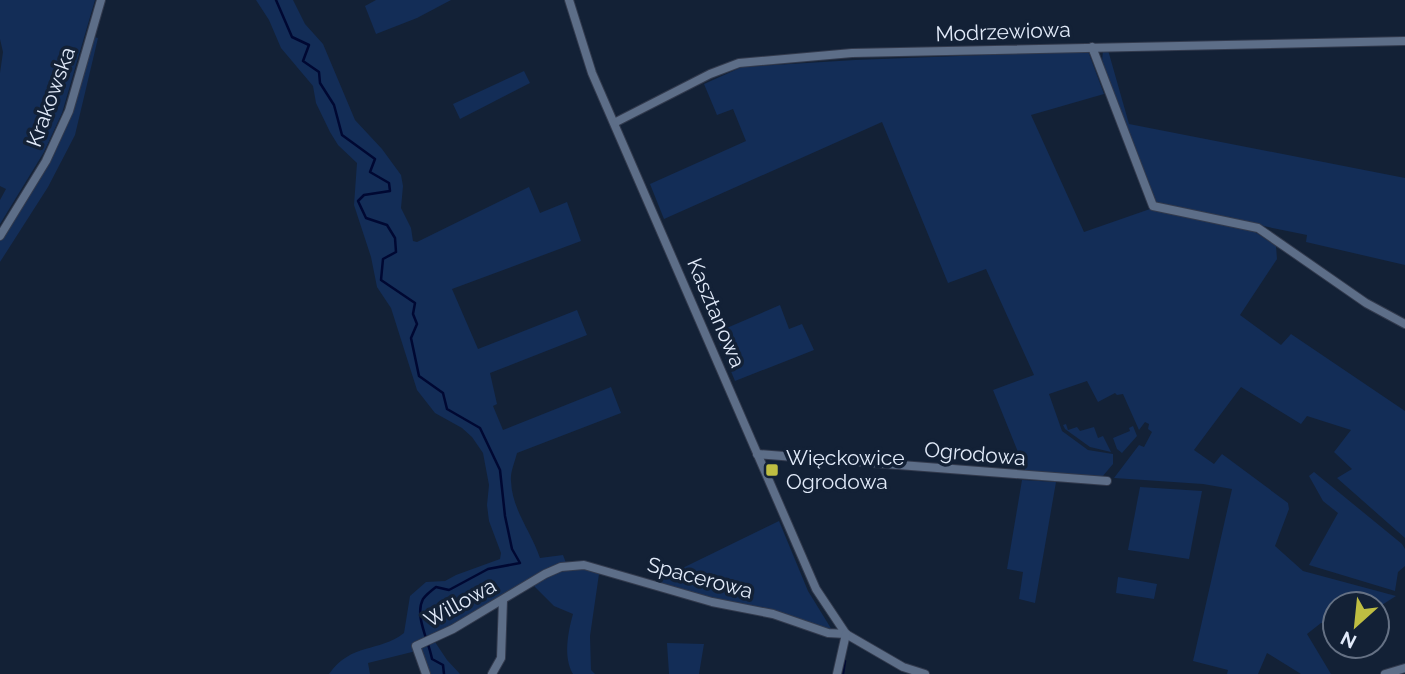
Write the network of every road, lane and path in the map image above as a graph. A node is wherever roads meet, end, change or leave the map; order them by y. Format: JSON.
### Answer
{"nodes":[{"id":1,"x":101,"y":0,"type":"edge"},
{"id":2,"x":569,"y":0,"type":"edge"},
{"id":3,"x":1405,"y":41,"type":"edge"},
{"id":4,"x":1092,"y":47,"type":"junction"},
{"id":5,"x":616,"y":122,"type":"junction"},
{"id":6,"x":0,"y":236,"type":"edge"},
{"id":7,"x":1405,"y":324,"type":"edge"},
{"id":8,"x":757,"y":454,"type":"junction"},
{"id":9,"x":1107,"y":481,"type":"dead end"},
{"id":10,"x":545,"y":574,"type":"joint"},
{"id":11,"x":503,"y":600,"type":"junction"},
{"id":12,"x":846,"y":634,"type":"junction"},
{"id":13,"x":1405,"y":668,"type":"edge"},
{"id":14,"x":426,"y":674,"type":"edge"},
{"id":15,"x":492,"y":674,"type":"edge"},
{"id":16,"x":837,"y":674,"type":"edge"},
{"id":17,"x":925,"y":674,"type":"edge"},
{"id":18,"x":1385,"y":674,"type":"edge"}],
"edges":[{"from":1,"to":6,"type":"street","name":"Krakowska"},
{"from":2,"to":5,"type":"street","name":"Kasztanowa"},
{"from":3,"to":4,"type":"street","name":"Modrzewiowa"},
{"from":4,"to":5,"type":"street","name":"Modrzewiowa"},
{"from":4,"to":7,"type":"street"},
{"from":5,"to":8,"type":"street","name":"Kasztanowa"},
{"from":8,"to":9,"type":"street","name":"Ogrodowa"},
{"from":8,"to":12,"type":"street","name":"Kasztanowa"},
{"from":10,"to":11,"type":"street","name":"Willowa"},
{"from":10,"to":12,"type":"street","name":"Spacerowa"},
{"from":11,"to":14,"type":"street","name":"Willowa"},
{"from":11,"to":15,"type":"street"},
{"from":12,"to":16,"type":"street"},
{"from":12,"to":17,"type":"street"},
{"from":13,"to":18,"type":"street"}]}
